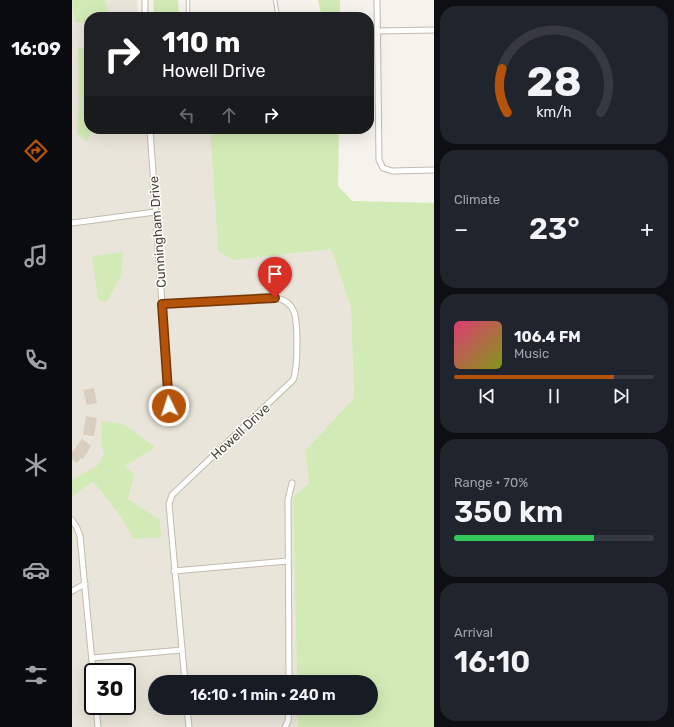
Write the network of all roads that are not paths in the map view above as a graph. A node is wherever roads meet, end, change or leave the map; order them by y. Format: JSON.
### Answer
{"nodes":[{"id":1,"x":145,"y":0,"type":"edge"},
{"id":2,"x":188,"y":0,"type":"edge"},
{"id":3,"x":274,"y":0,"type":"edge"},
{"id":4,"x":378,"y":0,"type":"edge"},
{"id":5,"x":145,"y":12,"type":"edge"},
{"id":6,"x":188,"y":12,"type":"edge"},
{"id":7,"x":277,"y":12,"type":"edge"},
{"id":8,"x":434,"y":30,"type":"edge"},
{"id":9,"x":378,"y":31,"type":"junction"},
{"id":10,"x":150,"y":134,"type":"edge"},
{"id":11,"x":434,"y":170,"type":"edge"},
{"id":12,"x":155,"y":212,"type":"junction"},
{"id":13,"x":72,"y":223,"type":"edge"},
{"id":14,"x":162,"y":304,"type":"junction"},
{"id":15,"x":169,"y":406,"type":"dead end"},
{"id":16,"x":292,"y":483,"type":"dead end"},
{"id":17,"x":72,"y":520,"type":"edge"},
{"id":18,"x":288,"y":561,"type":"junction"},
{"id":19,"x":174,"y":570,"type":"junction"},
{"id":20,"x":85,"y":584,"type":"junction"},
{"id":21,"x":72,"y":590,"type":"edge"},
{"id":22,"x":182,"y":650,"type":"junction"},
{"id":23,"x":92,"y":658,"type":"junction"},
{"id":24,"x":92,"y":663,"type":"edge"},
{"id":25,"x":184,"y":675,"type":"edge"},
{"id":26,"x":288,"y":675,"type":"edge"},
{"id":27,"x":97,"y":715,"type":"edge"},
{"id":28,"x":188,"y":715,"type":"edge"},
{"id":29,"x":288,"y":715,"type":"edge"},
{"id":30,"x":98,"y":727,"type":"edge"},
{"id":31,"x":189,"y":727,"type":"edge"},
{"id":32,"x":285,"y":727,"type":"edge"}],
"edges":[{"from":1,"to":5,"type":"street"},
{"from":2,"to":6,"type":"lane"},
{"from":3,"to":7,"type":"lane"},
{"from":4,"to":9,"type":"street"},
{"from":8,"to":9,"type":"street"},
{"from":9,"to":11,"type":"street"},
{"from":10,"to":12,"type":"street","name":"Cunningham Drive"},
{"from":12,"to":13,"type":"street"},
{"from":12,"to":14,"type":"street","name":"Cunningham Drive"},
{"from":14,"to":15,"type":"street","name":"Cunningham Drive"},
{"from":14,"to":19,"type":"street","name":"Howell Drive"},
{"from":16,"to":18,"type":"street"},
{"from":17,"to":20,"type":"street"},
{"from":18,"to":19,"type":"street"},
{"from":18,"to":26,"type":"street"},
{"from":19,"to":22,"type":"street","name":"Howell Drive"},
{"from":20,"to":21,"type":"street"},
{"from":20,"to":23,"type":"street"},
{"from":22,"to":23,"type":"street"},
{"from":22,"to":25,"type":"street","name":"Howell Drive"},
{"from":23,"to":24,"type":"street"},
{"from":27,"to":30,"type":"street"},
{"from":28,"to":31,"type":"street"},
{"from":29,"to":32,"type":"street"}]}
